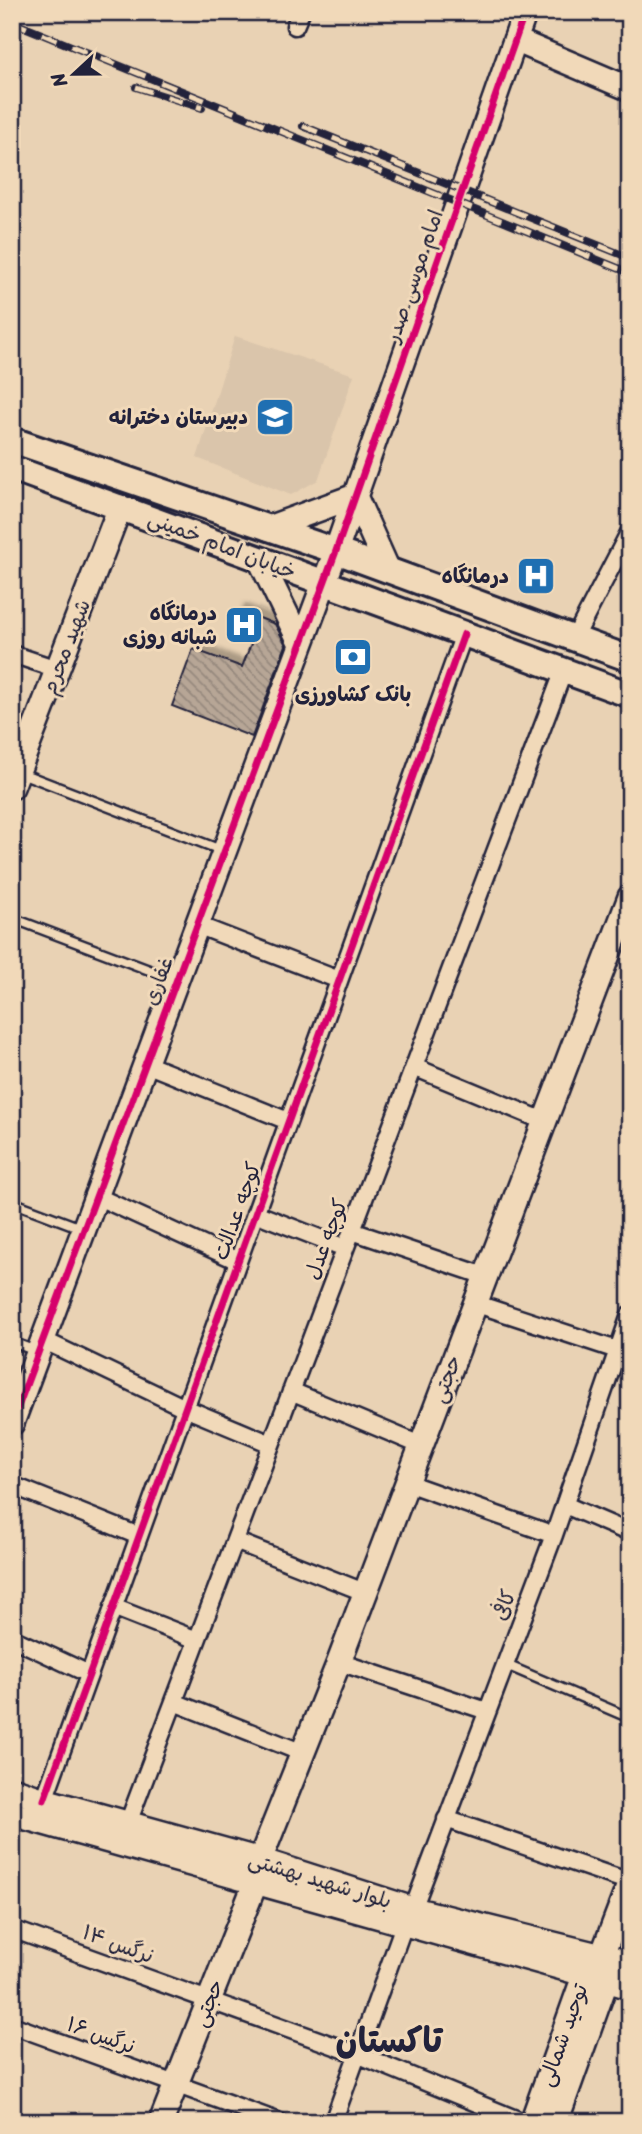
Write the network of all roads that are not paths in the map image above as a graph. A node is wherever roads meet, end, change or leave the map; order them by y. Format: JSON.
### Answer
{"nodes":[{"id":1,"x":525,"y":12,"type":"edge"},
{"id":2,"x":515,"y":40,"type":"junction"},
{"id":3,"x":630,"y":89,"type":"edge"},
{"id":4,"x":12,"y":440,"type":"edge"},
{"id":5,"x":12,"y":468,"type":"edge"},
{"id":6,"x":355,"y":496,"type":"junction"},
{"id":7,"x":120,"y":507,"type":"junction"},
{"id":8,"x":268,"y":528,"type":"junction"},
{"id":9,"x":630,"y":531,"type":"edge"},
{"id":10,"x":336,"y":551,"type":"junction"},
{"id":11,"x":260,"y":560,"type":"junction"},
{"id":12,"x":388,"y":570,"type":"junction"},
{"id":13,"x":324,"y":583,"type":"junction"},
{"id":14,"x":464,"y":634,"type":"junction"},
{"id":15,"x":574,"y":639,"type":"junction"},
{"id":16,"x":301,"y":644,"type":"junction"},
{"id":17,"x":12,"y":654,"type":"edge"},
{"id":18,"x":630,"y":659,"type":"edge"},
{"id":19,"x":57,"y":670,"type":"junction"},
{"id":20,"x":564,"y":670,"type":"junction"},
{"id":21,"x":630,"y":695,"type":"edge"},
{"id":22,"x":15,"y":780,"type":"edge"},
{"id":23,"x":225,"y":851,"type":"junction"},
{"id":24,"x":630,"y":897,"type":"edge"},
{"id":25,"x":12,"y":918,"type":"edge"},
{"id":26,"x":197,"y":925,"type":"junction"},
{"id":27,"x":177,"y":980,"type":"junction"},
{"id":28,"x":339,"y":980,"type":"junction"},
{"id":29,"x":146,"y":1064,"type":"junction"},
{"id":30,"x":414,"y":1067,"type":"junction"},
{"id":31,"x":288,"y":1121,"type":"junction"},
{"id":32,"x":544,"y":1121,"type":"junction"},
{"id":33,"x":96,"y":1196,"type":"junction"},
{"id":34,"x":12,"y":1202,"type":"edge"},
{"id":35,"x":255,"y":1213,"type":"junction"},
{"id":36,"x":84,"y":1229,"type":"junction"},
{"id":37,"x":352,"y":1231,"type":"junction"},
{"id":38,"x":345,"y":1248,"type":"junction"},
{"id":39,"x":238,"y":1261,"type":"junction"},
{"id":40,"x":485,"y":1276,"type":"junction"},
{"id":41,"x":474,"y":1303,"type":"junction"},
{"id":42,"x":630,"y":1315,"type":"edge"},
{"id":43,"x":12,"y":1342,"type":"edge"},
{"id":44,"x":41,"y":1346,"type":"junction"},
{"id":45,"x":624,"y":1354,"type":"edge"},
{"id":46,"x":291,"y":1391,"type":"junction"},
{"id":47,"x":185,"y":1408,"type":"junction"},
{"id":48,"x":12,"y":1423,"type":"edge"},
{"id":49,"x":271,"y":1444,"type":"junction"},
{"id":50,"x":420,"y":1445,"type":"junction"},
{"id":51,"x":407,"y":1483,"type":"junction"},
{"id":52,"x":12,"y":1485,"type":"edge"},
{"id":53,"x":565,"y":1505,"type":"junction"},
{"id":54,"x":630,"y":1533,"type":"edge"},
{"id":55,"x":554,"y":1535,"type":"junction"},
{"id":56,"x":139,"y":1536,"type":"junction"},
{"id":57,"x":234,"y":1541,"type":"junction"},
{"id":58,"x":364,"y":1592,"type":"junction"},
{"id":59,"x":113,"y":1607,"type":"junction"},
{"id":60,"x":12,"y":1638,"type":"edge"},
{"id":61,"x":197,"y":1640,"type":"junction"},
{"id":62,"x":339,"y":1662,"type":"junction"},
{"id":63,"x":504,"y":1664,"type":"junction"},
{"id":64,"x":89,"y":1674,"type":"junction"},
{"id":65,"x":174,"y":1702,"type":"junction"},
{"id":66,"x":487,"y":1711,"type":"junction"},
{"id":67,"x":630,"y":1718,"type":"edge"},
{"id":68,"x":303,"y":1753,"type":"junction"},
{"id":69,"x":12,"y":1789,"type":"edge"},
{"id":70,"x":44,"y":1800,"type":"junction"},
{"id":71,"x":12,"y":1814,"type":"edge"},
{"id":72,"x":446,"y":1818,"type":"junction"},
{"id":73,"x":128,"y":1823,"type":"junction"},
{"id":74,"x":260,"y":1860,"type":"junction"},
{"id":75,"x":630,"y":1882,"type":"edge"},
{"id":76,"x":255,"y":1884,"type":"junction"},
{"id":77,"x":408,"y":1917,"type":"junction"},
{"id":78,"x":12,"y":1928,"type":"edge"},
{"id":79,"x":601,"y":1958,"type":"junction"},
{"id":80,"x":630,"y":1963,"type":"edge"},
{"id":81,"x":595,"y":1979,"type":"junction"},
{"id":82,"x":630,"y":1987,"type":"edge"},
{"id":83,"x":209,"y":1999,"type":"junction"},
{"id":84,"x":12,"y":2025,"type":"edge"},
{"id":85,"x":357,"y":2054,"type":"junction"},
{"id":86,"x":176,"y":2085,"type":"junction"},
{"id":87,"x":161,"y":2122,"type":"edge"},
{"id":88,"x":280,"y":2122,"type":"edge"},
{"id":89,"x":333,"y":2122,"type":"edge"},
{"id":90,"x":523,"y":2122,"type":"edge"},
{"id":91,"x":532,"y":2122,"type":"edge"},
{"id":92,"x":555,"y":2122,"type":"edge"}],
"edges":[{"from":1,"to":2,"type":"street","name":"امام موسی صدر"},
{"from":2,"to":3,"type":"street"},
{"from":2,"to":6,"type":"street","name":"امام موسی صدر"},
{"from":4,"to":8,"type":"main road","name":"خیابان امام خمینی"},
{"from":5,"to":7,"type":"main road","name":"خیابان امام خمینی"},
{"from":6,"to":8,"type":"street"},
{"from":6,"to":10,"type":"street","name":"امام موسی صدر"},
{"from":6,"to":12,"type":"street"},
{"from":7,"to":11,"type":"main road","name":"خیابان امام خمینی"},
{"from":7,"to":19,"type":"street","name":"شهید محرم"},
{"from":8,"to":10,"type":"main road","name":"خیابان امام خمینی"},
{"from":9,"to":15,"type":"street"},
{"from":10,"to":12,"type":"main road","name":"خیابان امام خمینی"},
{"from":10,"to":13,"type":"street","name":"غفاری"},
{"from":11,"to":13,"type":"main road","name":"خیابان امام خمینی"},
{"from":11,"to":16,"type":"street"},
{"from":12,"to":15,"type":"main road","name":"خیابان امام خمینی"},
{"from":13,"to":14,"type":"main road","name":"خیابان امام خمینی"},
{"from":13,"to":16,"type":"street","name":"غفاری"},
{"from":14,"to":20,"type":"main road","name":"خیابان امام خمینی"},
{"from":14,"to":28,"type":"street","name":"کوچه عدالت"},
{"from":15,"to":18,"type":"main road","name":"خیابان امام خمینی"},
{"from":16,"to":23,"type":"street","name":"غفاری"},
{"from":17,"to":19,"type":"street"},
{"from":19,"to":22,"type":"street","name":"شهید محرم"},
{"from":20,"to":21,"type":"main road","name":"خیابان امام خمینی"},
{"from":20,"to":30,"type":"street","name":"کوچه عدل"},
{"from":22,"to":23,"type":"lane"},
{"from":23,"to":26,"type":"street","name":"غفاری"},
{"from":24,"to":32,"type":"street","name":"حجتی"},
{"from":25,"to":27,"type":"lane"},
{"from":26,"to":27,"type":"street","name":"غفاری"},
{"from":26,"to":28,"type":"street"},
{"from":27,"to":29,"type":"street","name":"غفاری"},
{"from":28,"to":31,"type":"street","name":"کوچه عدالت"},
{"from":29,"to":31,"type":"street"},
{"from":29,"to":33,"type":"street","name":"غفاری"},
{"from":30,"to":32,"type":"street"},
{"from":30,"to":37,"type":"street","name":"کوچه عدل"},
{"from":31,"to":35,"type":"street","name":"کوچه عدالت"},
{"from":32,"to":40,"type":"street","name":"حجتی"},
{"from":33,"to":36,"type":"street","name":"غفاری"},
{"from":33,"to":39,"type":"street"},
{"from":34,"to":36,"type":"lane"},
{"from":35,"to":38,"type":"street"},
{"from":35,"to":39,"type":"street","name":"کوچه عدالت"},
{"from":36,"to":44,"type":"street","name":"غفاری"},
{"from":37,"to":38,"type":"street","name":"کوچه عدل"},
{"from":37,"to":40,"type":"street"},
{"from":38,"to":46,"type":"street","name":"کوچه عدل"},
{"from":39,"to":47,"type":"street","name":"کوچه عدالت"},
{"from":40,"to":41,"type":"street","name":"حجتی"},
{"from":41,"to":45,"type":"street"},
{"from":41,"to":50,"type":"street","name":"حجتی"},
{"from":42,"to":45,"type":"street","name":"کافی"},
{"from":43,"to":44,"type":"lane"},
{"from":44,"to":47,"type":"street"},
{"from":44,"to":48,"type":"street","name":"غفاری"},
{"from":45,"to":53,"type":"street","name":"کافی"},
{"from":46,"to":49,"type":"street","name":"کوچه عدل"},
{"from":46,"to":50,"type":"street"},
{"from":47,"to":49,"type":"street"},
{"from":47,"to":56,"type":"street","name":"کوچه عدالت"},
{"from":49,"to":57,"type":"street","name":"کوچه عدل"},
{"from":50,"to":51,"type":"street","name":"حجتی"},
{"from":51,"to":55,"type":"street"},
{"from":51,"to":58,"type":"street","name":"حجتی"},
{"from":52,"to":56,"type":"street"},
{"from":53,"to":54,"type":"street"},
{"from":53,"to":55,"type":"street","name":"کافی"},
{"from":55,"to":63,"type":"street","name":"کافی"},
{"from":56,"to":59,"type":"street","name":"کوچه عدالت"},
{"from":57,"to":58,"type":"street"},
{"from":57,"to":61,"type":"street","name":"کوچه عدل"},
{"from":58,"to":62,"type":"street","name":"حجتی"},
{"from":59,"to":61,"type":"street"},
{"from":59,"to":64,"type":"street","name":"کوچه عدالت"},
{"from":60,"to":64,"type":"street"},
{"from":61,"to":65,"type":"street","name":"کوچه عدل"},
{"from":62,"to":66,"type":"street"},
{"from":62,"to":68,"type":"street","name":"حجتی"},
{"from":63,"to":66,"type":"street","name":"کافی"},
{"from":63,"to":67,"type":"lane"},
{"from":64,"to":70,"type":"street","name":"کوچه عدالت"},
{"from":65,"to":68,"type":"street"},
{"from":65,"to":73,"type":"street","name":"کوچه عدل"},
{"from":66,"to":72,"type":"street","name":"کافی"},
{"from":68,"to":74,"type":"street","name":"حجتی"},
{"from":69,"to":70,"type":"street","name":"بلوار شهید بهشتی"},
{"from":70,"to":73,"type":"street","name":"بلوار شهید بهشتی"},
{"from":71,"to":76,"type":"street","name":"بلوار شهید بهشتی"},
{"from":72,"to":75,"type":"street"},
{"from":72,"to":77,"type":"street","name":"کافی"},
{"from":73,"to":74,"type":"street","name":"بلوار شهید بهشتی"},
{"from":74,"to":77,"type":"street","name":"بلوار شهید بهشتی"},
{"from":75,"to":79,"type":"street"},
{"from":76,"to":77,"type":"street","name":"بلوار شهید بهشتی"},
{"from":76,"to":83,"type":"street","name":"حجتی"},
{"from":77,"to":79,"type":"street","name":"بلوار شهید بهشتی"},
{"from":77,"to":81,"type":"street","name":"بلوار شهید بهشتی"},
{"from":77,"to":85,"type":"street","name":"کافی"},
{"from":78,"to":83,"type":"street","name":"نرگس ۱۴"},
{"from":79,"to":80,"type":"street","name":"بلوار شهید بهشتی"},
{"from":79,"to":81,"type":"street","name":"توحید شمالی"},
{"from":81,"to":82,"type":"street","name":"بلوار شهید بهشتی"},
{"from":81,"to":91,"type":"street","name":"توحید شمالی"},
{"from":81,"to":92,"type":"street","name":"توحید شمالی"},
{"from":83,"to":85,"type":"street","name":"نرگس ۱۴"},
{"from":83,"to":86,"type":"street","name":"حجتی"},
{"from":84,"to":86,"type":"street","name":"نرگس ۱۶"},
{"from":85,"to":89,"type":"street","name":"کافی"},
{"from":85,"to":90,"type":"street","name":"نرگس ۱۴"},
{"from":86,"to":87,"type":"street","name":"حجتی"},
{"from":86,"to":88,"type":"street","name":"نرگس ۱۶"}]}
